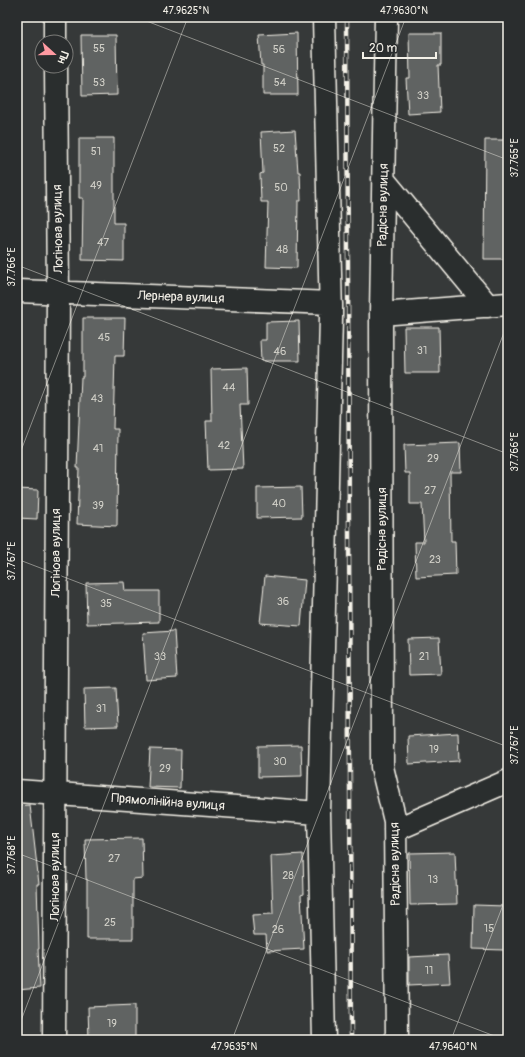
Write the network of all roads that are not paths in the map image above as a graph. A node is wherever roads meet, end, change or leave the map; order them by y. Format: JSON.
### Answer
{"nodes":[{"id":1,"x":55,"y":17,"type":"edge"},
{"id":2,"x":324,"y":17,"type":"edge"},
{"id":3,"x":386,"y":17,"type":"edge"},
{"id":4,"x":56,"y":34,"type":"edge"},
{"id":5,"x":56,"y":74,"type":"edge"},
{"id":6,"x":383,"y":179,"type":"junction"},
{"id":7,"x":17,"y":291,"type":"edge"},
{"id":8,"x":58,"y":293,"type":"junction"},
{"id":9,"x":498,"y":305,"type":"edge"},
{"id":10,"x":331,"y":310,"type":"junction"},
{"id":11,"x":381,"y":314,"type":"junction"},
{"id":12,"x":508,"y":781,"type":"edge"},
{"id":13,"x":17,"y":791,"type":"edge"},
{"id":14,"x":55,"y":794,"type":"junction"},
{"id":15,"x":320,"y":813,"type":"junction"},
{"id":16,"x":395,"y":830,"type":"junction"},
{"id":17,"x":54,"y":1040,"type":"edge"},
{"id":18,"x":324,"y":1040,"type":"edge"},
{"id":19,"x":397,"y":1040,"type":"edge"}],
"edges":[{"from":1,"to":4,"type":"street"},
{"from":2,"to":10,"type":"street"},
{"from":3,"to":6,"type":"street","name":"Радісна вулиця"},
{"from":5,"to":8,"type":"street","name":"Логінова вулиця"},
{"from":6,"to":9,"type":"street"},
{"from":6,"to":11,"type":"street","name":"Радісна вулиця"},
{"from":7,"to":8,"type":"street","name":"Лернера вулиця"},
{"from":8,"to":10,"type":"street","name":"Лернера вулиця"},
{"from":8,"to":14,"type":"street","name":"Логінова вулиця"},
{"from":9,"to":11,"type":"street"},
{"from":10,"to":15,"type":"street"},
{"from":11,"to":16,"type":"street","name":"Радісна вулиця"},
{"from":12,"to":16,"type":"street"},
{"from":13,"to":14,"type":"street","name":"Прямолінійна вулиця"},
{"from":14,"to":15,"type":"street","name":"Прямолінійна вулиця"},
{"from":14,"to":17,"type":"street","name":"Логінова вулиця"},
{"from":15,"to":18,"type":"street"},
{"from":16,"to":19,"type":"street","name":"Радісна вулиця"}]}
